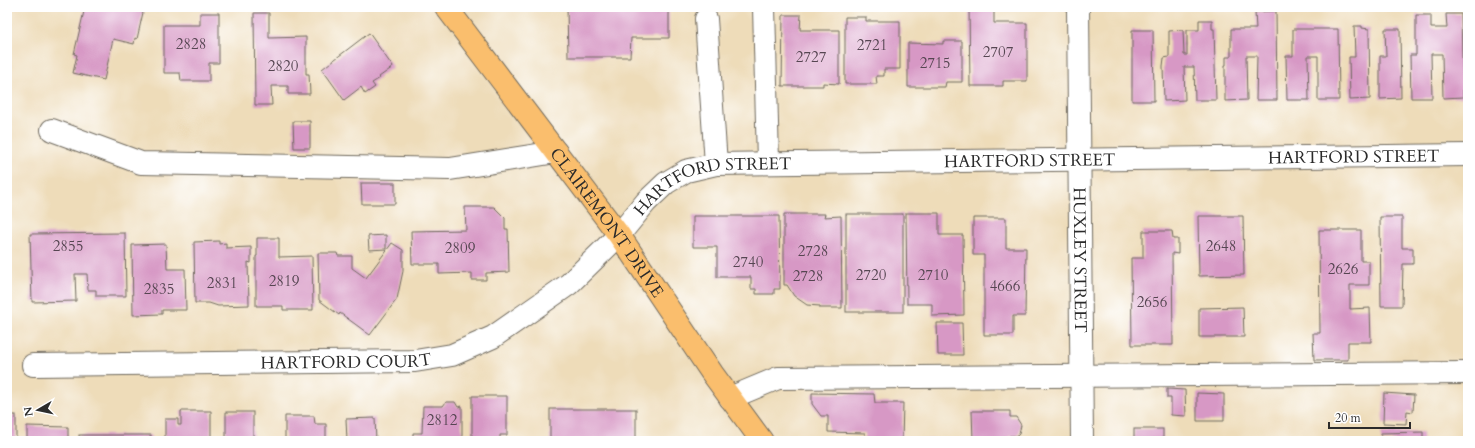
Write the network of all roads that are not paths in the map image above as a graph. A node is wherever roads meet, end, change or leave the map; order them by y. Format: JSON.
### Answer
{"nodes":[{"id":1,"x":446,"y":7,"type":"edge"},
{"id":2,"x":764,"y":7,"type":"edge"},
{"id":3,"x":1078,"y":7,"type":"edge"},
{"id":4,"x":706,"y":19,"type":"dead end"},
{"id":5,"x":52,"y":130,"type":"dead end"},
{"id":6,"x":556,"y":152,"type":"junction"},
{"id":7,"x":1468,"y":154,"type":"edge"},
{"id":8,"x":1079,"y":159,"type":"junction"},
{"id":9,"x":768,"y":162,"type":"junction"},
{"id":10,"x":716,"y":164,"type":"junction"},
{"id":11,"x":618,"y":235,"type":"junction"},
{"id":12,"x":33,"y":365,"type":"dead end"},
{"id":13,"x":1468,"y":373,"type":"edge"},
{"id":14,"x":1081,"y":376,"type":"junction"},
{"id":15,"x":730,"y":398,"type":"junction"},
{"id":16,"x":762,"y":441,"type":"edge"},
{"id":17,"x":1082,"y":441,"type":"edge"}],
"edges":[{"from":1,"to":6,"type":"main road","name":"CLAIREMONT DRIVE"},
{"from":2,"to":9,"type":"street"},
{"from":3,"to":8,"type":"street","name":"HUXLEY STREET"},
{"from":4,"to":10,"type":"street"},
{"from":5,"to":6,"type":"street"},
{"from":6,"to":11,"type":"main road","name":"CLAIREMONT DRIVE"},
{"from":7,"to":8,"type":"street","name":"HARTFORD STREET"},
{"from":8,"to":9,"type":"street","name":"HARTFORD STREET"},
{"from":8,"to":14,"type":"street","name":"HUXLEY STREET"},
{"from":9,"to":10,"type":"street","name":"HARTFORD STREET"},
{"from":10,"to":11,"type":"street","name":"HARTFORD STREET"},
{"from":11,"to":12,"type":"street","name":"HARTFORD COURT"},
{"from":11,"to":15,"type":"main road","name":"CLAIREMONT DRIVE"},
{"from":13,"to":14,"type":"street"},
{"from":14,"to":15,"type":"street"},
{"from":14,"to":17,"type":"street","name":"HUXLEY STREET"},
{"from":15,"to":16,"type":"main road","name":"CLAIREMONT DRIVE"}]}
